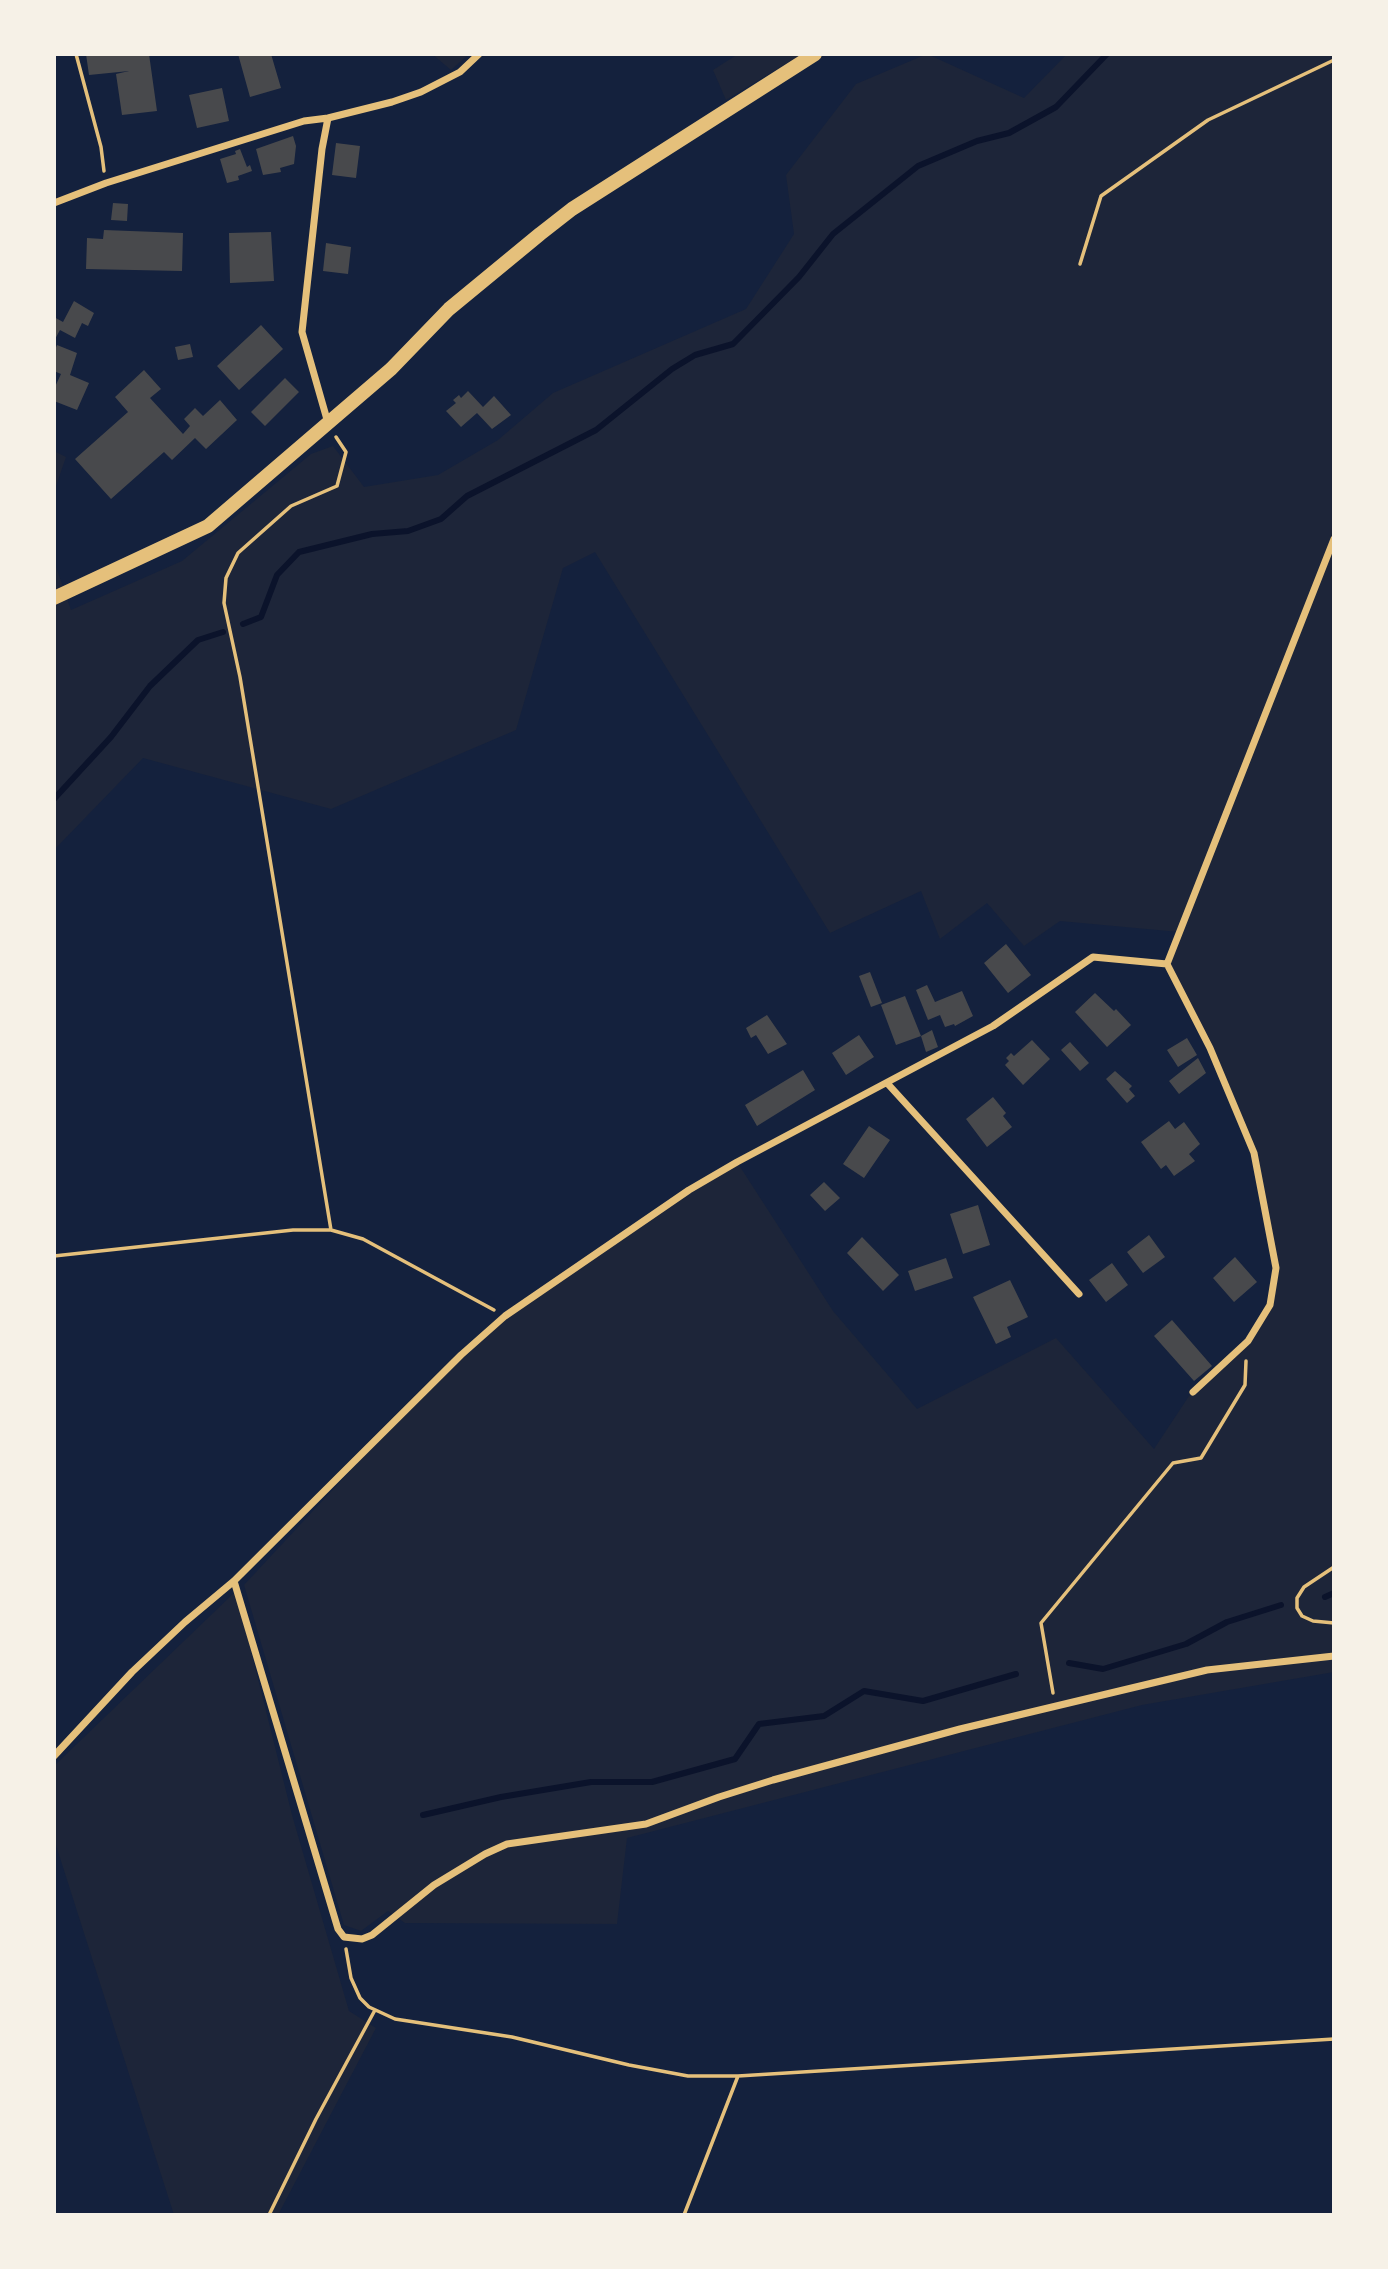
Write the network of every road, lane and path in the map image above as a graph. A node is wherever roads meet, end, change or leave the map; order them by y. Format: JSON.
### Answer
{"nodes":[{"id":1,"x":76,"y":54,"type":"edge"},
{"id":2,"x":479,"y":54,"type":"edge"},
{"id":3,"x":815,"y":54,"type":"edge"},
{"id":4,"x":1334,"y":60,"type":"edge"},
{"id":5,"x":328,"y":118,"type":"junction"},
{"id":6,"x":106,"y":183,"type":"junction"},
{"id":7,"x":54,"y":202,"type":"edge"},
{"id":8,"x":1080,"y":264,"type":"dead end"},
{"id":9,"x":328,"y":424,"type":"junction"},
{"id":10,"x":1334,"y":539,"type":"edge"},
{"id":11,"x":54,"y":598,"type":"edge"},
{"id":12,"x":1167,"y":964,"type":"junction"},
{"id":13,"x":887,"y":1083,"type":"junction"},
{"id":14,"x":331,"y":1230,"type":"junction"},
{"id":15,"x":54,"y":1256,"type":"edge"},
{"id":16,"x":1079,"y":1294,"type":"dead end"},
{"id":17,"x":505,"y":1316,"type":"junction"},
{"id":18,"x":1248,"y":1341,"type":"junction"},
{"id":19,"x":1193,"y":1392,"type":"dead end"},
{"id":20,"x":1334,"y":1567,"type":"edge"},
{"id":21,"x":234,"y":1581,"type":"junction"},
{"id":22,"x":1334,"y":1623,"type":"edge"},
{"id":23,"x":1334,"y":1656,"type":"edge"},
{"id":24,"x":1055,"y":1705,"type":"junction"},
{"id":25,"x":54,"y":1756,"type":"edge"},
{"id":26,"x":344,"y":1937,"type":"junction"},
{"id":27,"x":375,"y":2010,"type":"junction"},
{"id":28,"x":1334,"y":2039,"type":"edge"},
{"id":29,"x":738,"y":2076,"type":"junction"},
{"id":30,"x":269,"y":2215,"type":"edge"},
{"id":31,"x":684,"y":2215,"type":"edge"}],
"edges":[{"from":1,"to":6,"type":"path"},
{"from":2,"to":5,"type":"street"},
{"from":3,"to":9,"type":"main road"},
{"from":4,"to":8,"type":"path"},
{"from":5,"to":6,"type":"street"},
{"from":5,"to":9,"type":"street"},
{"from":6,"to":7,"type":"street"},
{"from":9,"to":11,"type":"main road"},
{"from":9,"to":14,"type":"path"},
{"from":10,"to":12,"type":"street"},
{"from":12,"to":13,"type":"street"},
{"from":12,"to":18,"type":"street"},
{"from":13,"to":16,"type":"street"},
{"from":13,"to":17,"type":"street"},
{"from":14,"to":15,"type":"path"},
{"from":14,"to":17,"type":"path"},
{"from":17,"to":21,"type":"street"},
{"from":18,"to":19,"type":"street"},
{"from":18,"to":24,"type":"path"},
{"from":20,"to":22,"type":"path"},
{"from":21,"to":25,"type":"street"},
{"from":21,"to":26,"type":"street"},
{"from":23,"to":24,"type":"street"},
{"from":24,"to":26,"type":"street"},
{"from":26,"to":27,"type":"path"},
{"from":27,"to":29,"type":"path"},
{"from":27,"to":30,"type":"path"},
{"from":28,"to":29,"type":"path"},
{"from":29,"to":31,"type":"path"}]}
